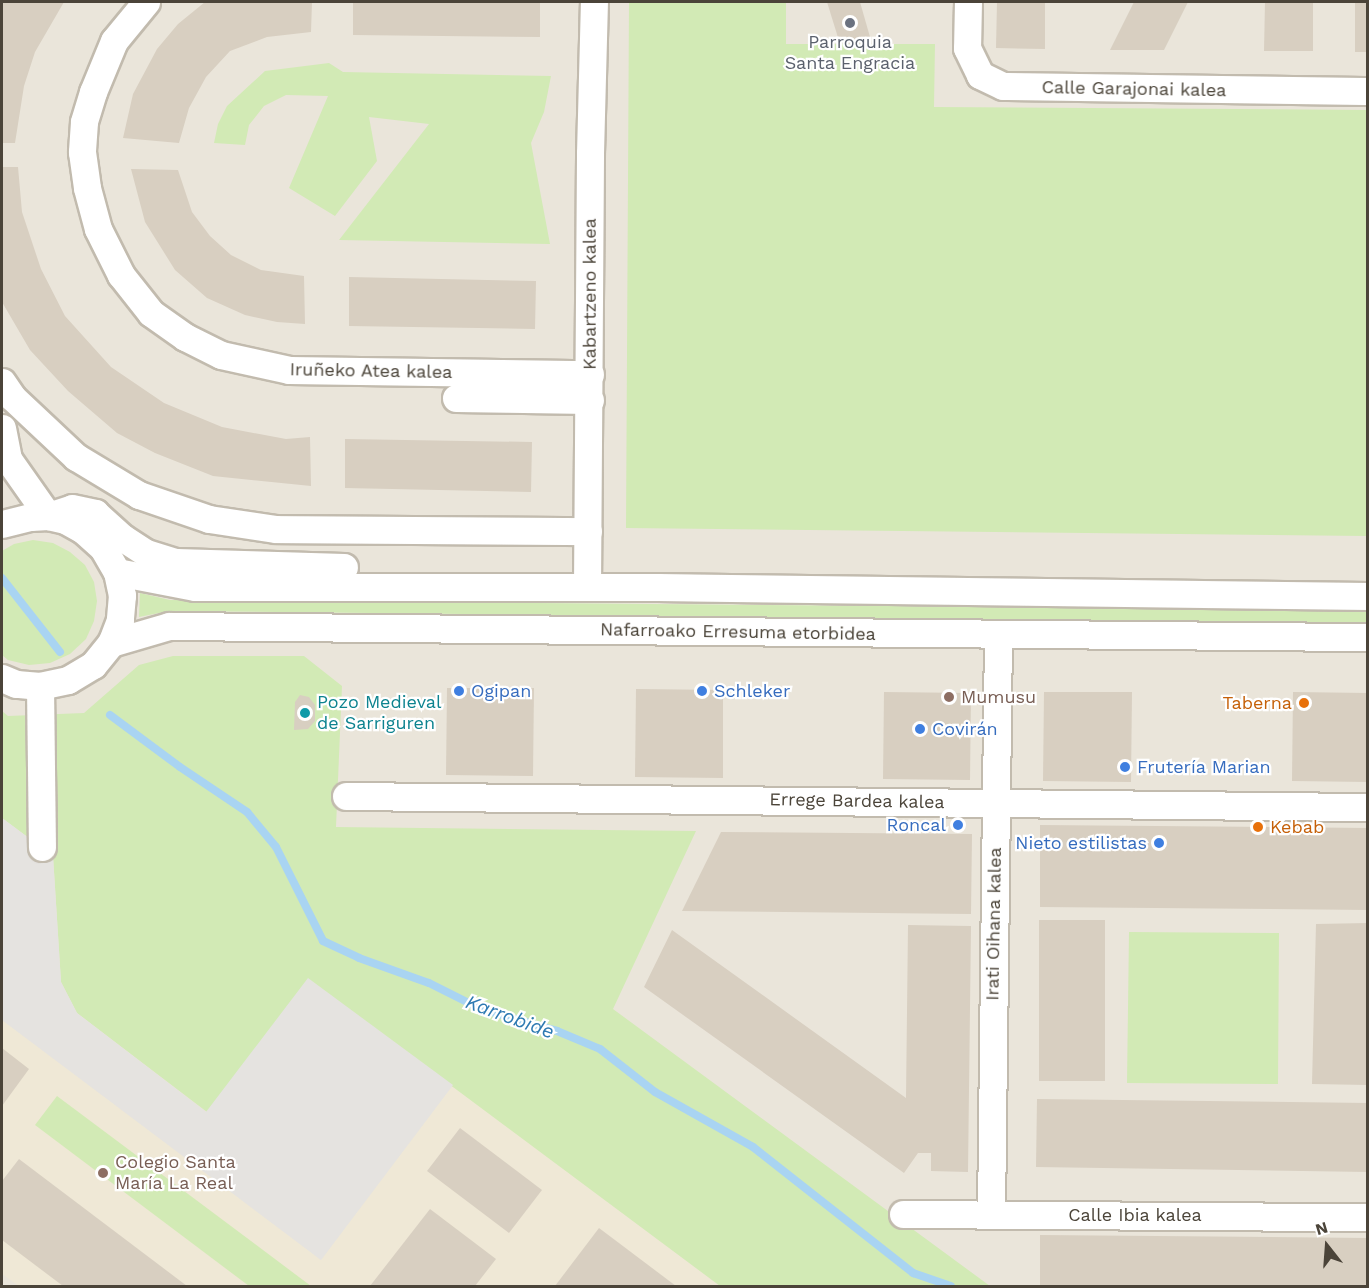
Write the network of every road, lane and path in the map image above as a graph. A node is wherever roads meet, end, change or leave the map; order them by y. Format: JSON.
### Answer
{"nodes":[{"id":1,"x":146,"y":2,"type":"edge"},
{"id":2,"x":594,"y":2,"type":"edge"},
{"id":3,"x":968,"y":2,"type":"edge"},
{"id":4,"x":1368,"y":91,"type":"edge"},
{"id":5,"x":2,"y":382,"type":"edge"},
{"id":6,"x":590,"y":387,"type":"junction"},
{"id":7,"x":456,"y":398,"type":"dead end"},
{"id":8,"x":2,"y":428,"type":"edge"},
{"id":9,"x":48,"y":516,"type":"junction"},
{"id":10,"x":2,"y":525,"type":"edge"},
{"id":11,"x":588,"y":531,"type":"junction"},
{"id":12,"x":117,"y":572,"type":"junction"},
{"id":13,"x":532,"y":587,"type":"junction"},
{"id":14,"x":587,"y":587,"type":"junction"},
{"id":15,"x":1368,"y":596,"type":"edge"},
{"id":16,"x":998,"y":634,"type":"junction"},
{"id":17,"x":1368,"y":638,"type":"edge"},
{"id":18,"x":111,"y":643,"type":"junction"},
{"id":19,"x":2,"y":678,"type":"edge"},
{"id":20,"x":40,"y":686,"type":"junction"},
{"id":21,"x":346,"y":796,"type":"dead end"},
{"id":22,"x":996,"y":803,"type":"junction"},
{"id":23,"x":1368,"y":807,"type":"edge"},
{"id":24,"x":42,"y":847,"type":"dead end"},
{"id":25,"x":903,"y":1214,"type":"dead end"},
{"id":26,"x":991,"y":1214,"type":"junction"},
{"id":27,"x":1368,"y":1217,"type":"edge"}],
"edges":[{"from":1,"to":6,"type":"street","name":"Iruñeko Atea kalea"},
{"from":2,"to":6,"type":"street","name":"Kabartzeno kalea"},
{"from":3,"to":4,"type":"street","name":"Calle Garajonai kalea"},
{"from":5,"to":11,"type":"street"},
{"from":6,"to":7,"type":"street"},
{"from":6,"to":11,"type":"street","name":"Kabartzeno kalea"},
{"from":8,"to":9,"type":"street"},
{"from":9,"to":10,"type":"street"},
{"from":9,"to":12,"type":"street"},
{"from":9,"to":13,"type":"street"},
{"from":11,"to":14,"type":"street","name":"Kabartzeno kalea"},
{"from":12,"to":13,"type":"street"},
{"from":12,"to":18,"type":"street"},
{"from":13,"to":14,"type":"street"},
{"from":14,"to":15,"type":"street"},
{"from":16,"to":17,"type":"street","name":"Nafarroako Erresuma etorbidea"},
{"from":16,"to":18,"type":"street","name":"Nafarroako Erresuma etorbidea"},
{"from":16,"to":22,"type":"street","name":"Irati Oihana kalea"},
{"from":18,"to":20,"type":"street"},
{"from":19,"to":20,"type":"street"},
{"from":20,"to":24,"type":"street"},
{"from":21,"to":22,"type":"street","name":"Errege Bardea kalea"},
{"from":22,"to":23,"type":"street","name":"Errege Bardea kalea"},
{"from":22,"to":26,"type":"street","name":"Irati Oihana kalea"},
{"from":25,"to":26,"type":"street","name":"Calle Ibia kalea"},
{"from":26,"to":27,"type":"street","name":"Calle Ibia kalea"}]}
